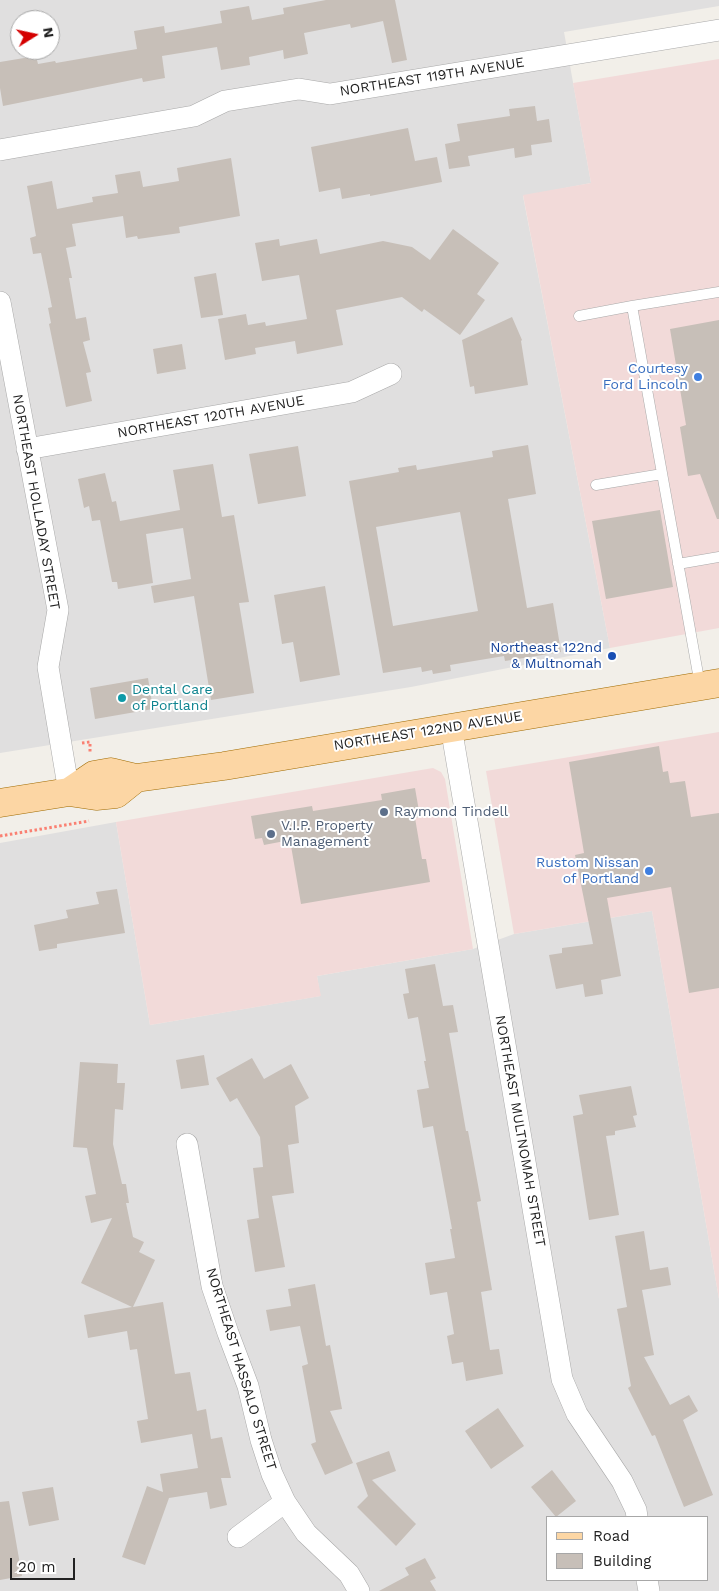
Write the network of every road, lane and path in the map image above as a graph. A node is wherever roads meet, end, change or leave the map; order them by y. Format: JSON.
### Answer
{"nodes":[{"id":1,"x":719,"y":30,"type":"edge"},
{"id":2,"x":0,"y":150,"type":"edge"},
{"id":3,"x":719,"y":292,"type":"edge"},
{"id":4,"x":0,"y":302,"type":"edge"},
{"id":5,"x":632,"y":306,"type":"junction"},
{"id":6,"x":579,"y":316,"type":"dead end"},
{"id":7,"x":391,"y":374,"type":"dead end"},
{"id":8,"x":27,"y":449,"type":"junction"},
{"id":9,"x":662,"y":474,"type":"junction"},
{"id":10,"x":596,"y":485,"type":"dead end"},
{"id":11,"x":719,"y":557,"type":"edge"},
{"id":12,"x":678,"y":564,"type":"junction"},
{"id":13,"x":709,"y":685,"type":"edge"},
{"id":14,"x":451,"y":727,"type":"junction"},
{"id":15,"x":90,"y":742,"type":"dead end"},
{"id":16,"x":90,"y":753,"type":"dead end"},
{"id":17,"x":69,"y":792,"type":"junction"},
{"id":18,"x":0,"y":803,"type":"edge"},
{"id":19,"x":90,"y":821,"type":"dead end"},
{"id":20,"x":0,"y":836,"type":"edge"},
{"id":21,"x":187,"y":1144,"type":"dead end"},
{"id":22,"x":285,"y":1502,"type":"junction"},
{"id":23,"x":637,"y":1516,"type":"edge"},
{"id":24,"x":238,"y":1537,"type":"dead end"},
{"id":25,"x":359,"y":1591,"type":"edge"}],
"edges":[{"from":1,"to":2,"type":"street","name":"NORTHEAST 119TH AVENUE"},
{"from":3,"to":5,"type":"lane"},
{"from":4,"to":8,"type":"street","name":"NORTHEAST HOLLADAY STREET"},
{"from":5,"to":6,"type":"lane"},
{"from":5,"to":9,"type":"lane"},
{"from":7,"to":8,"type":"street","name":"NORTHEAST 120TH AVENUE"},
{"from":8,"to":17,"type":"street","name":"NORTHEAST HOLLADAY STREET"},
{"from":9,"to":10,"type":"lane"},
{"from":9,"to":12,"type":"lane"},
{"from":11,"to":12,"type":"lane"},
{"from":12,"to":13,"type":"lane"},
{"from":13,"to":14,"type":"main road","name":"NORTHEAST 122ND AVENUE"},
{"from":14,"to":17,"type":"main road","name":"NORTHEAST 122ND AVENUE"},
{"from":14,"to":23,"type":"street","name":"NORTHEAST MULTNOMAH STREET"},
{"from":15,"to":16,"type":"path"},
{"from":17,"to":18,"type":"main road","name":"NORTHEAST 122ND AVENUE"},
{"from":19,"to":20,"type":"path"},
{"from":21,"to":22,"type":"street","name":"NORTHEAST HASSALO STREET"},
{"from":22,"to":24,"type":"street"},
{"from":22,"to":25,"type":"street","name":"NORTHEAST HASSALO STREET"}]}
